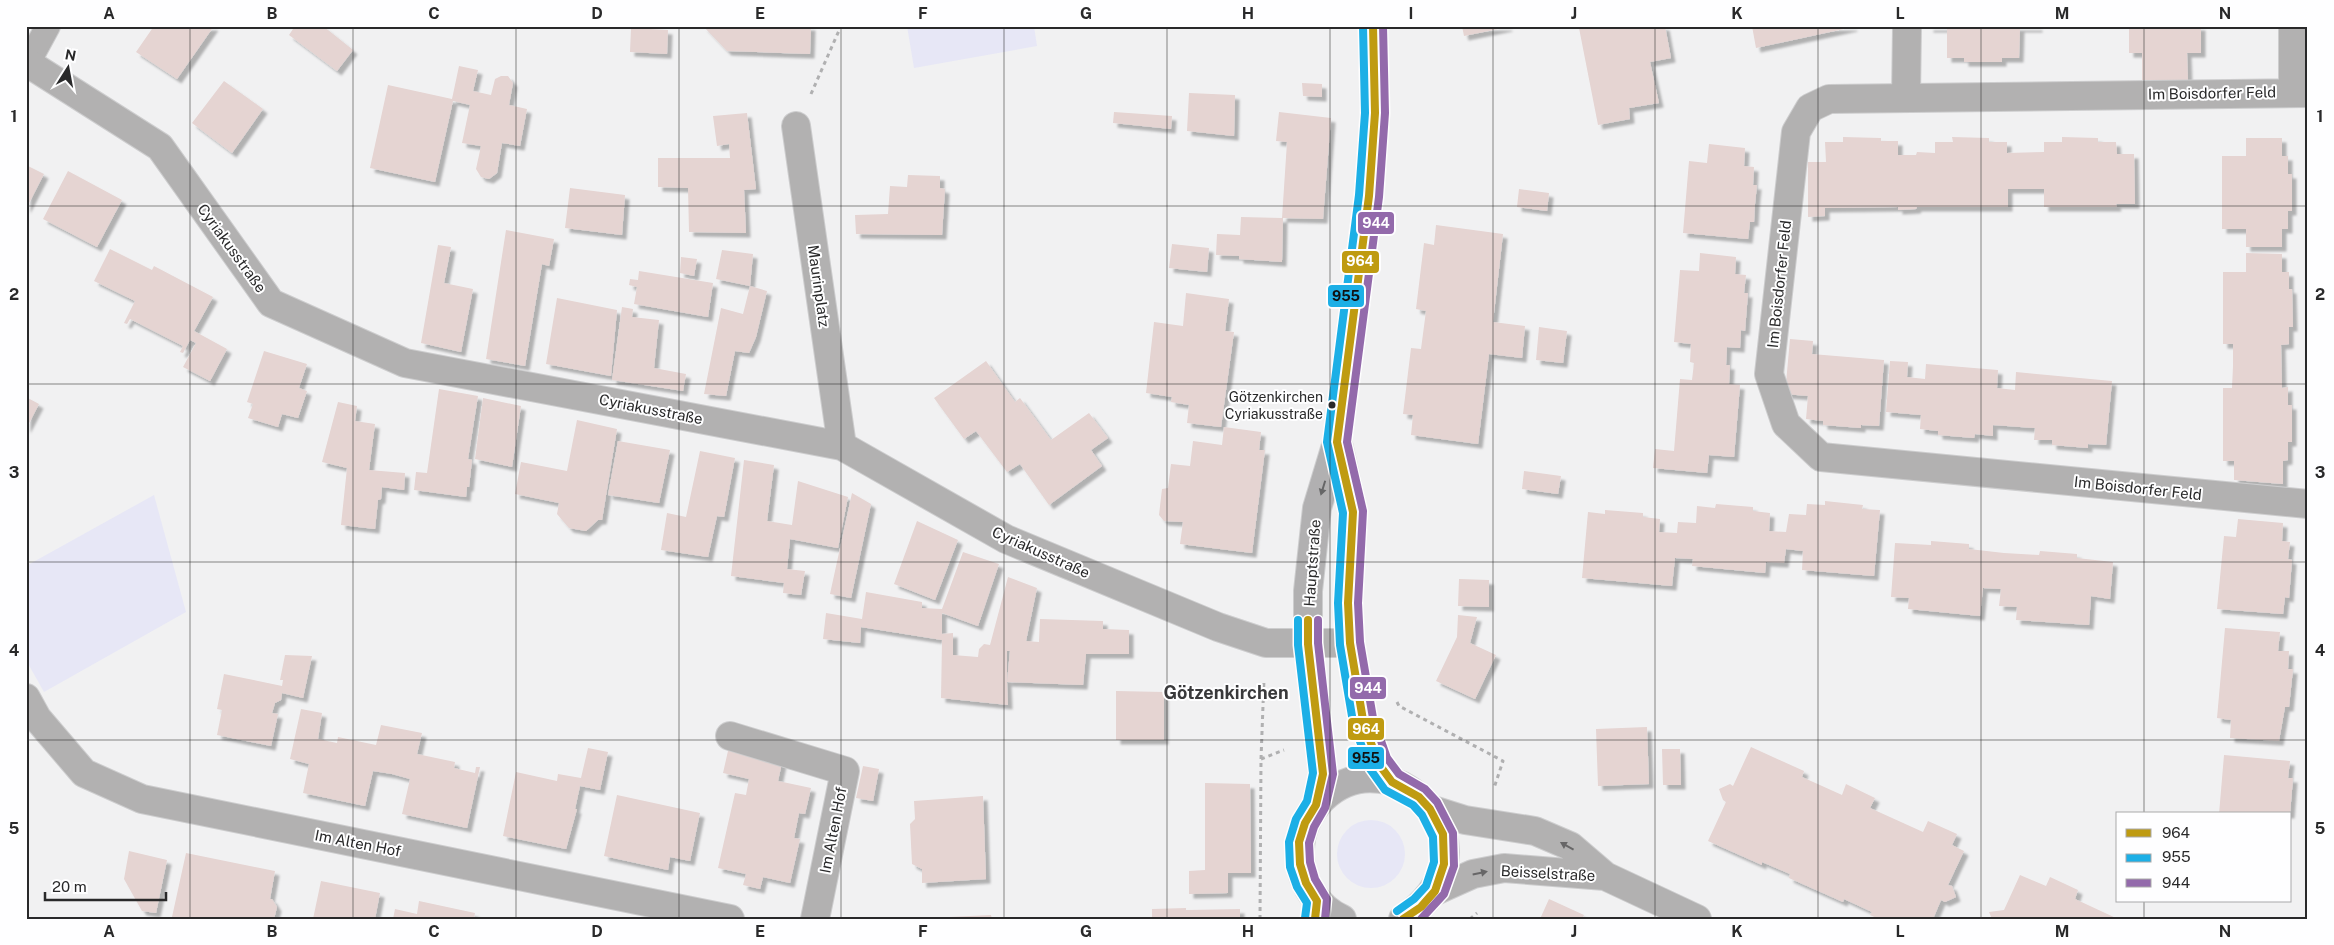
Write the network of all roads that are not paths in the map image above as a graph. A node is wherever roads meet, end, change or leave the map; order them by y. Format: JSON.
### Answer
{"nodes":[{"id":1,"x":48,"y":26,"type":"edge"},
{"id":2,"x":1373,"y":26,"type":"edge"},
{"id":3,"x":1907,"y":26,"type":"edge"},
{"id":4,"x":2294,"y":26,"type":"edge"},
{"id":5,"x":27,"y":63,"type":"edge"},
{"id":6,"x":2300,"y":92,"type":"edge"},
{"id":7,"x":1906,"y":98,"type":"junction"},
{"id":8,"x":796,"y":126,"type":"road end"},
{"id":9,"x":1337,"y":442,"type":"junction"},
{"id":10,"x":842,"y":446,"type":"junction"},
{"id":11,"x":2308,"y":504,"type":"edge"},
{"id":12,"x":1350,"y":642,"type":"junction"},
{"id":13,"x":1308,"y":644,"type":"junction"},
{"id":14,"x":26,"y":698,"type":"edge"},
{"id":15,"x":730,"y":736,"type":"dead end"},
{"id":16,"x":1392,"y":782,"type":"junction"},
{"id":17,"x":1316,"y":805,"type":"junction"},
{"id":18,"x":1430,"y":809,"type":"junction"},
{"id":19,"x":1605,"y":876,"type":"junction"},
{"id":20,"x":1435,"y":890,"type":"junction"},
{"id":21,"x":1316,"y":910,"type":"edge"},
{"id":22,"x":730,"y":919,"type":"edge"},
{"id":23,"x":815,"y":919,"type":"edge"},
{"id":24,"x":1342,"y":919,"type":"edge"},
{"id":25,"x":1403,"y":919,"type":"edge"},
{"id":26,"x":1698,"y":919,"type":"edge"}],
"edges":[{"from":1,"to":5,"type":"lane"},
{"from":2,"to":9,"type":"main road","name":"Hauptstraße"},
{"from":3,"to":7,"type":"street"},
{"from":4,"to":6,"type":"street"},
{"from":5,"to":10,"type":"street","name":"Cyriakusstraße"},
{"from":6,"to":7,"type":"street","name":"Im Boisdorfer Feld"},
{"from":7,"to":11,"type":"street","name":"Im Boisdorfer Feld"},
{"from":8,"to":10,"type":"street","name":"Maurinplatz"},
{"from":9,"to":12,"type":"main road","name":"Hauptstraße"},
{"from":9,"to":13,"type":"main road","name":"Hauptstraße","one_way":true},
{"from":10,"to":13,"type":"street","name":"Cyriakusstraße"},
{"from":12,"to":13,"type":"street","name":"Cyriakusstraße"},
{"from":12,"to":16,"type":"main road","name":"Hauptstraße"},
{"from":13,"to":17,"type":"main road","name":"Hauptstraße"},
{"from":14,"to":22,"type":"street","name":"Im Alten Hof"},
{"from":15,"to":23,"type":"street","name":"Im Alten Hof"},
{"from":16,"to":17,"type":"main road","name":"Hauptstraße"},
{"from":16,"to":18,"type":"main road","name":"Hauptstraße"},
{"from":17,"to":21,"type":"main road","name":"Hauptstraße"},
{"from":19,"to":18,"type":"street","name":"Beisselstraße","one_way":true},
{"from":18,"to":20,"type":"main road","name":"Hauptstraße"},
{"from":20,"to":19,"type":"street","name":"Beisselstraße","one_way":true},
{"from":19,"to":26,"type":"street","name":"Beisselstraße"},
{"from":20,"to":25,"type":"main road","name":"Hauptstraße"},
{"from":21,"to":24,"type":"main road","name":"Hauptstraße"}]}
